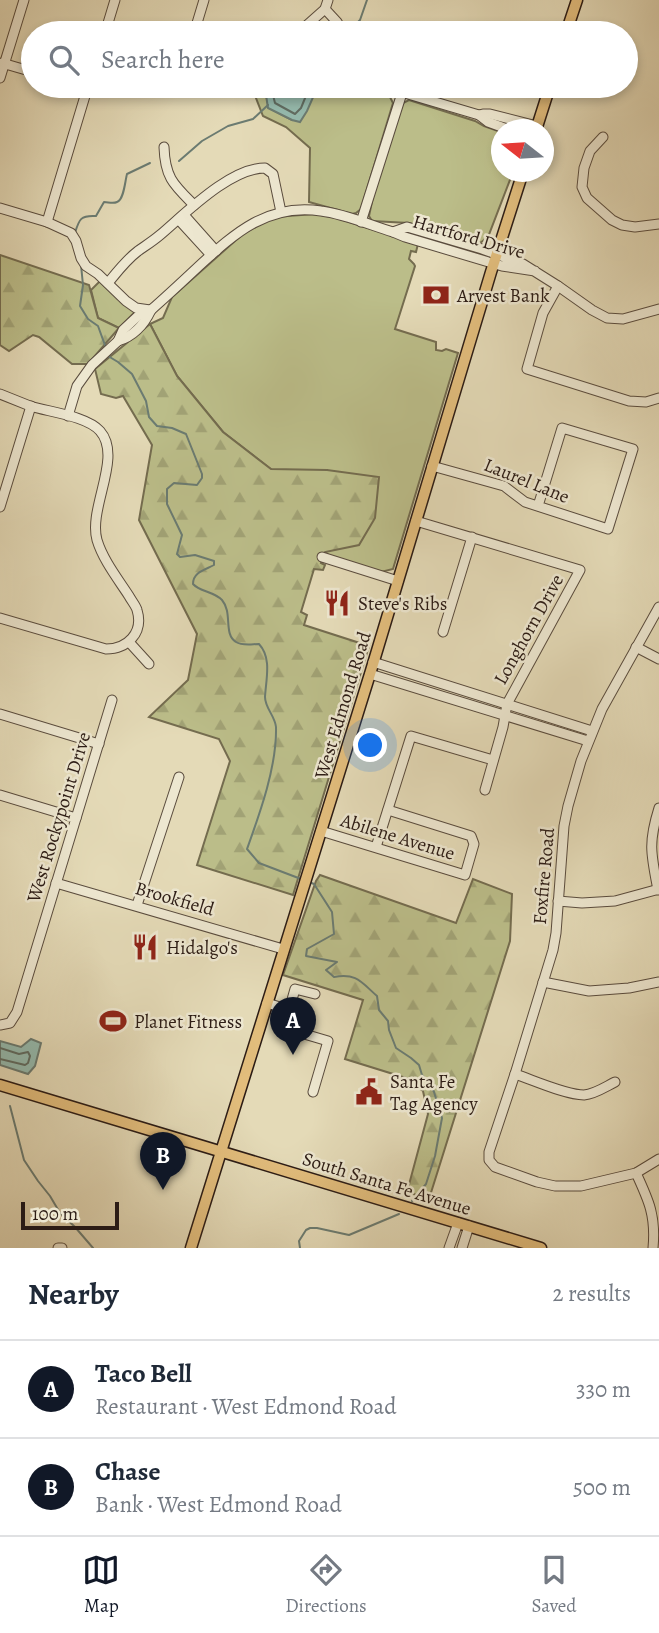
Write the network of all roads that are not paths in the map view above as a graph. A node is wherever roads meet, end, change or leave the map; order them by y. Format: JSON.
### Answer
{"nodes":[{"id":1,"x":24,"y":0,"type":"edge"},
{"id":2,"x":115,"y":0,"type":"edge"},
{"id":3,"x":204,"y":0,"type":"edge"},
{"id":4,"x":577,"y":0,"type":"edge"},
{"id":5,"x":326,"y":5,"type":"edge"},
{"id":6,"x":109,"y":21,"type":"edge"},
{"id":7,"x":198,"y":21,"type":"edge"},
{"id":8,"x":310,"y":21,"type":"edge"},
{"id":9,"x":336,"y":21,"type":"edge"},
{"id":10,"x":570,"y":21,"type":"edge"},
{"id":11,"x":2,"y":63,"type":"edge"},
{"id":12,"x":21,"y":69,"type":"edge"},
{"id":13,"x":0,"y":78,"type":"edge"},
{"id":14,"x":82,"y":98,"type":"edge"},
{"id":15,"x":400,"y":98,"type":"edge"},
{"id":16,"x":419,"y":98,"type":"edge"},
{"id":17,"x":546,"y":98,"type":"edge"},
{"id":18,"x":479,"y":116,"type":"junction"},
{"id":19,"x":507,"y":119,"type":"edge"},
{"id":20,"x":539,"y":119,"type":"edge"},
{"id":21,"x":491,"y":123,"type":"edge"},
{"id":22,"x":603,"y":137,"type":"dead end"},
{"id":23,"x":164,"y":147,"type":"dead end"},
{"id":24,"x":520,"y":182,"type":"edge"},
{"id":25,"x":194,"y":205,"type":"junction"},
{"id":26,"x":0,"y":208,"type":"edge"},
{"id":27,"x":281,"y":212,"type":"junction"},
{"id":28,"x":181,"y":218,"type":"junction"},
{"id":29,"x":47,"y":222,"type":"junction"},
{"id":30,"x":361,"y":222,"type":"junction"},
{"id":31,"x":659,"y":224,"type":"edge"},
{"id":32,"x":214,"y":253,"type":"junction"},
{"id":33,"x":495,"y":259,"type":"junction"},
{"id":34,"x":108,"y":283,"type":"junction"},
{"id":35,"x":558,"y":286,"type":"junction"},
{"id":36,"x":659,"y":309,"type":"edge"},
{"id":37,"x":151,"y":310,"type":"junction"},
{"id":38,"x":0,"y":394,"type":"edge"},
{"id":39,"x":659,"y":398,"type":"edge"},
{"id":40,"x":31,"y":406,"type":"junction"},
{"id":41,"x":68,"y":416,"type":"junction"},
{"id":42,"x":432,"y":466,"type":"junction"},
{"id":43,"x":538,"y":506,"type":"junction"},
{"id":44,"x":0,"y":507,"type":"edge"},
{"id":45,"x":416,"y":521,"type":"junction"},
{"id":46,"x":472,"y":537,"type":"junction"},
{"id":47,"x":322,"y":557,"type":"dead end"},
{"id":48,"x":398,"y":581,"type":"junction"},
{"id":49,"x":659,"y":607,"type":"edge"},
{"id":50,"x":0,"y":618,"type":"edge"},
{"id":51,"x":443,"y":632,"type":"dead end"},
{"id":52,"x":129,"y":642,"type":"junction"},
{"id":53,"x":636,"y":647,"type":"junction"},
{"id":54,"x":659,"y":659,"type":"edge"},
{"id":55,"x":373,"y":662,"type":"junction"},
{"id":56,"x":149,"y":664,"type":"dead end"},
{"id":57,"x":370,"y":674,"type":"junction"},
{"id":58,"x":112,"y":700,"type":"dead end"},
{"id":59,"x":507,"y":704,"type":"junction"},
{"id":60,"x":0,"y":714,"type":"edge"},
{"id":61,"x":505,"y":716,"type":"junction"},
{"id":62,"x":592,"y":731,"type":"junction"},
{"id":63,"x":588,"y":741,"type":"junction"},
{"id":64,"x":99,"y":744,"type":"junction"},
{"id":65,"x":493,"y":760,"type":"junction"},
{"id":66,"x":179,"y":777,"type":"dead end"},
{"id":67,"x":485,"y":790,"type":"dead end"},
{"id":68,"x":0,"y":795,"type":"edge"},
{"id":69,"x":659,"y":808,"type":"edge"},
{"id":70,"x":388,"y":810,"type":"junction"},
{"id":71,"x":76,"y":818,"type":"junction"},
{"id":72,"x":321,"y":831,"type":"junction"},
{"id":73,"x":376,"y":847,"type":"junction"},
{"id":74,"x":56,"y":883,"type":"junction"},
{"id":75,"x":658,"y":889,"type":"edge"},
{"id":76,"x":558,"y":901,"type":"junction"},
{"id":77,"x":137,"y":905,"type":"junction"},
{"id":78,"x":283,"y":949,"type":"junction"},
{"id":79,"x":543,"y":982,"type":"junction"},
{"id":80,"x":659,"y":982,"type":"edge"},
{"id":81,"x":315,"y":994,"type":"dead end"},
{"id":82,"x":267,"y":1003,"type":"junction"},
{"id":83,"x":289,"y":1010,"type":"junction"},
{"id":84,"x":5,"y":1024,"type":"edge"},
{"id":85,"x":515,"y":1074,"type":"junction"},
{"id":86,"x":615,"y":1082,"type":"dead end"},
{"id":87,"x":0,"y":1085,"type":"edge"},
{"id":88,"x":313,"y":1092,"type":"dead end"},
{"id":89,"x":222,"y":1152,"type":"junction"},
{"id":90,"x":659,"y":1159,"type":"edge"},
{"id":91,"x":636,"y":1173,"type":"junction"},
{"id":92,"x":463,"y":1225,"type":"junction"},
{"id":93,"x":191,"y":1248,"type":"edge"},
{"id":94,"x":449,"y":1248,"type":"edge"},
{"id":95,"x":461,"y":1248,"type":"edge"},
{"id":96,"x":541,"y":1248,"type":"edge"},
{"id":97,"x":653,"y":1248,"type":"edge"}],
"edges":[{"from":1,"to":11,"type":"street"},
{"from":2,"to":6,"type":"street"},
{"from":3,"to":7,"type":"street"},
{"from":4,"to":10,"type":"main road"},
{"from":5,"to":8,"type":"street"},
{"from":5,"to":9,"type":"street"},
{"from":11,"to":12,"type":"street"},
{"from":11,"to":13,"type":"street"},
{"from":14,"to":29,"type":"street"},
{"from":15,"to":30,"type":"street"},
{"from":16,"to":18,"type":"street"},
{"from":17,"to":20,"type":"main road"},
{"from":18,"to":19,"type":"street"},
{"from":18,"to":21,"type":"street"},
{"from":22,"to":31,"type":"street"},
{"from":23,"to":25,"type":"street"},
{"from":24,"to":33,"type":"main road","name":"West Edmond Road"},
{"from":25,"to":27,"type":"street"},
{"from":25,"to":28,"type":"street"},
{"from":26,"to":29,"type":"street"},
{"from":27,"to":30,"type":"street","name":"Hartford Drive"},
{"from":27,"to":32,"type":"street","name":"Hartford Drive"},
{"from":28,"to":32,"type":"street"},
{"from":28,"to":34,"type":"street"},
{"from":29,"to":34,"type":"street"},
{"from":30,"to":33,"type":"street","name":"Hartford Drive"},
{"from":32,"to":37,"type":"street","name":"Hartford Drive"},
{"from":33,"to":35,"type":"street","name":"Hartford Drive"},
{"from":33,"to":42,"type":"main road","name":"West Edmond Road"},
{"from":34,"to":37,"type":"street"},
{"from":35,"to":36,"type":"street","name":"Hartford Drive"},
{"from":35,"to":39,"type":"street"},
{"from":37,"to":41,"type":"street","name":"Hartford Drive"},
{"from":38,"to":40,"type":"street"},
{"from":40,"to":41,"type":"street"},
{"from":40,"to":44,"type":"street"},
{"from":41,"to":52,"type":"street"},
{"from":42,"to":43,"type":"street","name":"Laurel Lane"},
{"from":42,"to":45,"type":"main road","name":"West Edmond Road"},
{"from":43,"to":43,"type":"street","name":"Laurel Lane"},
{"from":45,"to":46,"type":"street","name":"Longhorn Drive"},
{"from":45,"to":48,"type":"main road","name":"West Edmond Road"},
{"from":46,"to":51,"type":"street"},
{"from":46,"to":59,"type":"street","name":"Longhorn Drive"},
{"from":47,"to":48,"type":"street"},
{"from":48,"to":55,"type":"main road","name":"West Edmond Road"},
{"from":49,"to":53,"type":"street","name":"Foxfire Road"},
{"from":50,"to":52,"type":"street"},
{"from":52,"to":56,"type":"street"},
{"from":53,"to":54,"type":"street"},
{"from":53,"to":62,"type":"street","name":"Foxfire Road"},
{"from":55,"to":57,"type":"main road","name":"West Edmond Road"},
{"from":55,"to":59,"type":"street"},
{"from":57,"to":61,"type":"street"},
{"from":57,"to":72,"type":"main road","name":"West Edmond Road"},
{"from":58,"to":64,"type":"street","name":"West Rockypoint Drive"},
{"from":59,"to":61,"type":"street","name":"Longhorn Drive"},
{"from":59,"to":62,"type":"street"},
{"from":60,"to":64,"type":"street"},
{"from":61,"to":63,"type":"street"},
{"from":61,"to":65,"type":"street","name":"Longhorn Drive"},
{"from":62,"to":63,"type":"street","name":"Foxfire Road"},
{"from":63,"to":76,"type":"street","name":"Foxfire Road"},
{"from":64,"to":71,"type":"street","name":"West Rockypoint Drive"},
{"from":65,"to":67,"type":"street","name":"Longhorn Drive"},
{"from":65,"to":70,"type":"street"},
{"from":66,"to":77,"type":"street"},
{"from":68,"to":71,"type":"street"},
{"from":69,"to":75,"type":"street"},
{"from":70,"to":73,"type":"street"},
{"from":70,"to":73,"type":"street","name":"Abilene Avenue"},
{"from":71,"to":74,"type":"street","name":"West Rockypoint Drive"},
{"from":72,"to":73,"type":"street","name":"Abilene Avenue"},
{"from":72,"to":78,"type":"main road","name":"West Edmond Road"},
{"from":74,"to":77,"type":"street","name":"Brookfield"},
{"from":74,"to":84,"type":"street","name":"West Rockypoint Drive"},
{"from":75,"to":76,"type":"street"},
{"from":76,"to":79,"type":"street","name":"Foxfire Road"},
{"from":77,"to":78,"type":"street","name":"Brookfield"},
{"from":78,"to":82,"type":"main road","name":"West Edmond Road"},
{"from":79,"to":80,"type":"street"},
{"from":79,"to":85,"type":"street","name":"Foxfire Road"},
{"from":81,"to":83,"type":"street"},
{"from":82,"to":83,"type":"street"},
{"from":82,"to":89,"type":"main road","name":"West Edmond Road"},
{"from":83,"to":88,"type":"street"},
{"from":85,"to":86,"type":"street"},
{"from":85,"to":91,"type":"street","name":"Foxfire Road"},
{"from":87,"to":89,"type":"main road","name":"South Santa Fe Avenue"},
{"from":89,"to":92,"type":"main road","name":"South Santa Fe Avenue"},
{"from":89,"to":93,"type":"main road","name":"West Edmond Road"},
{"from":90,"to":91,"type":"street"},
{"from":91,"to":97,"type":"street"},
{"from":92,"to":94,"type":"street"},
{"from":92,"to":95,"type":"street"},
{"from":92,"to":96,"type":"main road","name":"South Santa Fe Avenue"}]}
